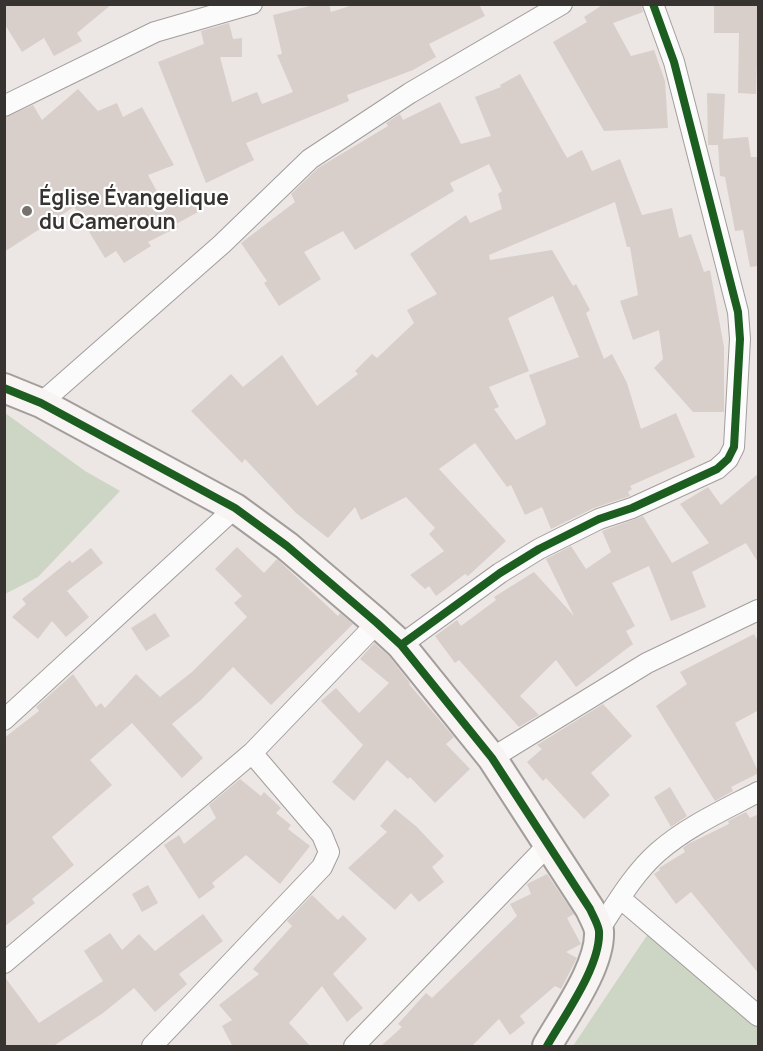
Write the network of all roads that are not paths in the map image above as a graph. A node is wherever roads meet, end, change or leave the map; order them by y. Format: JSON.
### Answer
{"nodes":[{"id":1,"x":252,"y":4,"type":"edge"},
{"id":2,"x":562,"y":4,"type":"edge"},
{"id":3,"x":653,"y":4,"type":"edge"},
{"id":4,"x":4,"y":106,"type":"edge"},
{"id":5,"x":4,"y":388,"type":"edge"},
{"id":6,"x":41,"y":403,"type":"junction"},
{"id":7,"x":235,"y":508,"type":"junction"},
{"id":8,"x":759,"y":610,"type":"edge"},
{"id":9,"x":377,"y":623,"type":"junction"},
{"id":10,"x":401,"y":645,"type":"junction"},
{"id":11,"x":4,"y":720,"type":"edge"},
{"id":12,"x":252,"y":753,"type":"junction"},
{"id":13,"x":492,"y":758,"type":"junction"},
{"id":14,"x":759,"y":792,"type":"edge"},
{"id":15,"x":549,"y":844,"type":"junction"},
{"id":16,"x":620,"y":898,"type":"junction"},
{"id":17,"x":599,"y":930,"type":"junction"},
{"id":18,"x":4,"y":963,"type":"edge"},
{"id":19,"x":759,"y":1016,"type":"edge"},
{"id":20,"x":152,"y":1047,"type":"edge"},
{"id":21,"x":354,"y":1047,"type":"edge"},
{"id":22,"x":547,"y":1047,"type":"edge"}],
"edges":[{"from":1,"to":4,"type":"street"},
{"from":2,"to":6,"type":"street"},
{"from":3,"to":10,"type":"street"},
{"from":5,"to":6,"type":"street"},
{"from":6,"to":7,"type":"street"},
{"from":7,"to":9,"type":"street"},
{"from":7,"to":11,"type":"street"},
{"from":8,"to":13,"type":"street"},
{"from":9,"to":10,"type":"street"},
{"from":9,"to":12,"type":"street"},
{"from":10,"to":13,"type":"street"},
{"from":12,"to":18,"type":"street"},
{"from":12,"to":20,"type":"street"},
{"from":13,"to":15,"type":"street"},
{"from":14,"to":16,"type":"street"},
{"from":15,"to":17,"type":"street"},
{"from":15,"to":21,"type":"street"},
{"from":16,"to":17,"type":"street"},
{"from":16,"to":19,"type":"street"},
{"from":17,"to":22,"type":"street"}]}
